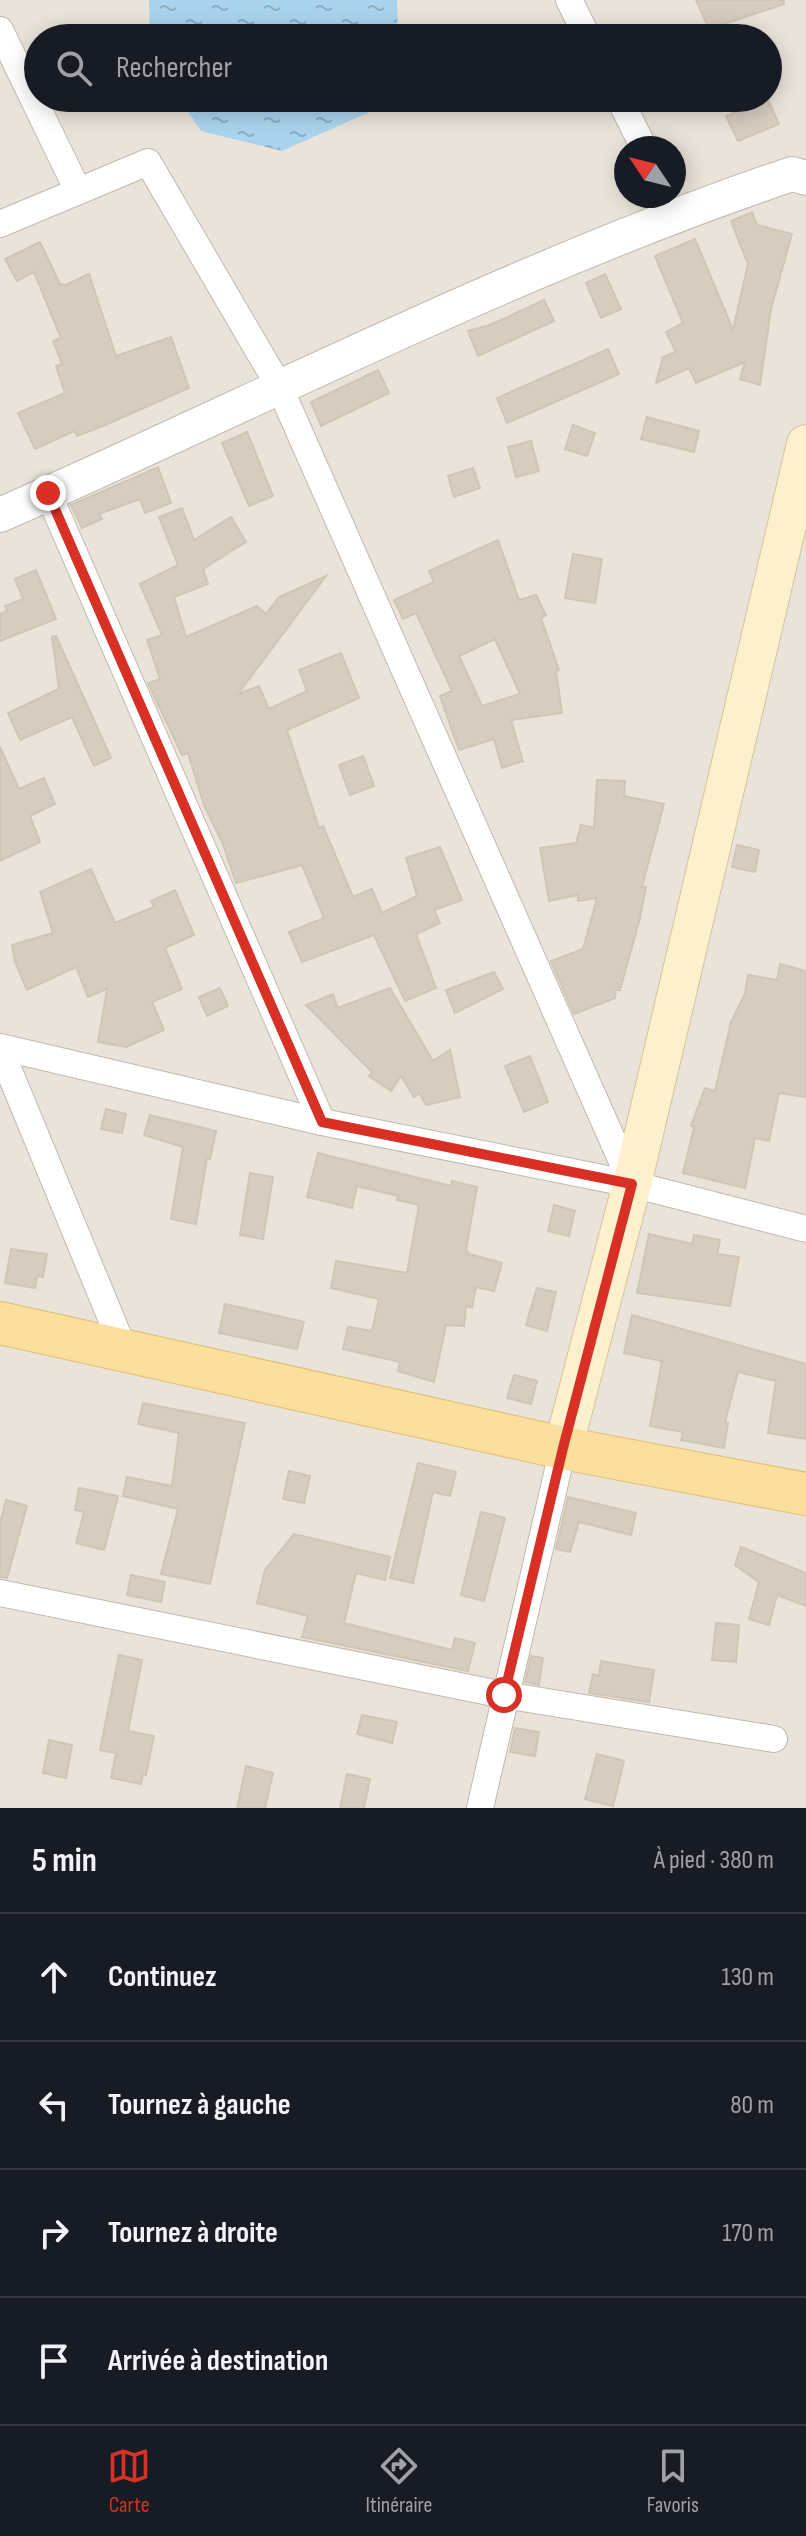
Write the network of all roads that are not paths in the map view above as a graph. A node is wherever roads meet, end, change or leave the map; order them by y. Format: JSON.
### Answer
{"nodes":[{"id":1,"x":569,"y":0,"type":"edge"},
{"id":2,"x":581,"y":24,"type":"edge"},
{"id":3,"x":0,"y":30,"type":"edge"},
{"id":4,"x":24,"y":80,"type":"edge"},
{"id":5,"x":40,"y":112,"type":"edge"},
{"id":6,"x":626,"y":112,"type":"edge"},
{"id":7,"x":638,"y":136,"type":"edge"},
{"id":8,"x":806,"y":178,"type":"edge"},
{"id":9,"x":78,"y":191,"type":"junction"},
{"id":10,"x":686,"y":202,"type":"edge"},
{"id":11,"x":666,"y":208,"type":"edge"},
{"id":12,"x":0,"y":224,"type":"edge"},
{"id":13,"x":279,"y":386,"type":"junction"},
{"id":14,"x":806,"y":444,"type":"edge"},
{"id":15,"x":48,"y":493,"type":"junction"},
{"id":16,"x":0,"y":515,"type":"edge"},
{"id":17,"x":0,"y":1048,"type":"edge"},
{"id":18,"x":322,"y":1122,"type":"junction"},
{"id":19,"x":632,"y":1184,"type":"junction"},
{"id":20,"x":806,"y":1229,"type":"edge"},
{"id":21,"x":0,"y":1323,"type":"edge"},
{"id":22,"x":125,"y":1352,"type":"junction"},
{"id":23,"x":563,"y":1448,"type":"junction"},
{"id":24,"x":806,"y":1494,"type":"edge"},
{"id":25,"x":0,"y":1593,"type":"edge"},
{"id":26,"x":504,"y":1695,"type":"junction"},
{"id":27,"x":774,"y":1739,"type":"dead end"},
{"id":28,"x":480,"y":1808,"type":"edge"}],
"edges":[{"from":1,"to":2,"type":"street"},
{"from":3,"to":4,"type":"street"},
{"from":5,"to":9,"type":"street"},
{"from":6,"to":7,"type":"street"},
{"from":8,"to":10,"type":"street"},
{"from":9,"to":12,"type":"street"},
{"from":9,"to":13,"type":"street"},
{"from":11,"to":13,"type":"street"},
{"from":13,"to":15,"type":"street"},
{"from":13,"to":19,"type":"street"},
{"from":14,"to":19,"type":"main road"},
{"from":15,"to":16,"type":"street"},
{"from":15,"to":18,"type":"street"},
{"from":17,"to":18,"type":"street"},
{"from":17,"to":22,"type":"street"},
{"from":18,"to":19,"type":"street"},
{"from":19,"to":20,"type":"street"},
{"from":19,"to":23,"type":"main road"},
{"from":21,"to":22,"type":"main road"},
{"from":22,"to":23,"type":"main road"},
{"from":23,"to":24,"type":"main road"},
{"from":23,"to":26,"type":"street"},
{"from":25,"to":26,"type":"street"},
{"from":26,"to":27,"type":"street"},
{"from":26,"to":28,"type":"street"}]}
